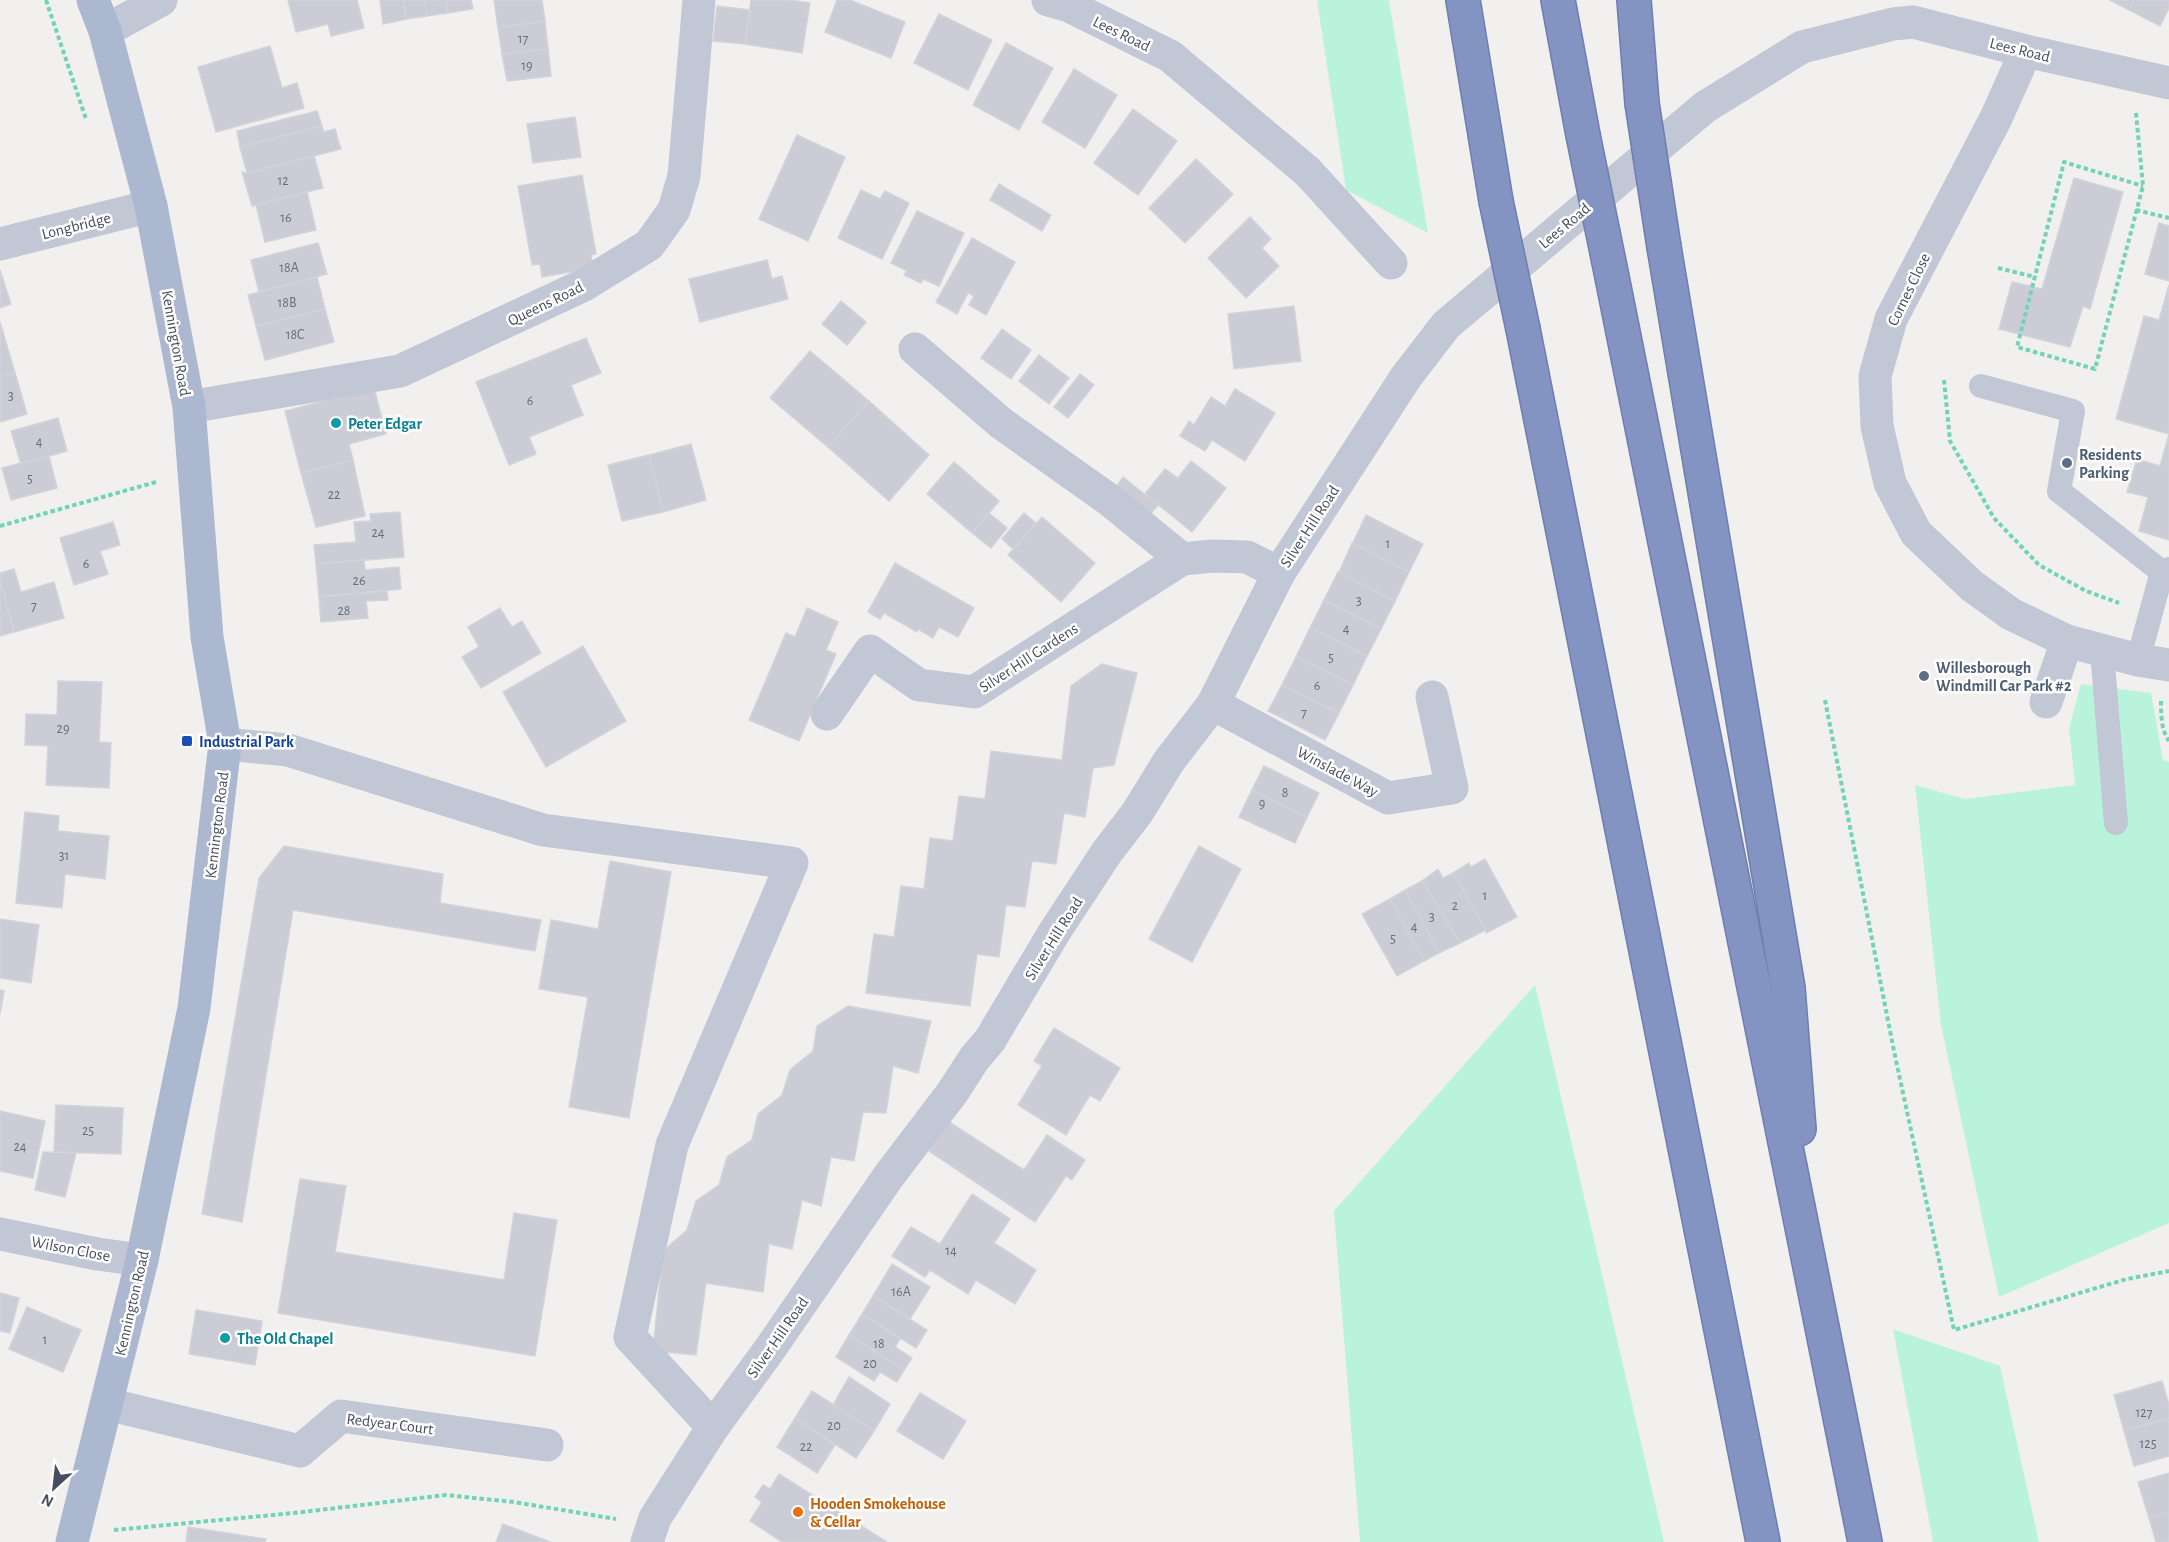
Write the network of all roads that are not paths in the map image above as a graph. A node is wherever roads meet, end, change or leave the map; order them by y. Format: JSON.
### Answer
{"nodes":[{"id":1,"x":93,"y":0,"type":"edge"},
{"id":2,"x":161,"y":0,"type":"edge"},
{"id":3,"x":699,"y":0,"type":"edge"},
{"id":4,"x":1048,"y":0,"type":"edge"},
{"id":5,"x":1463,"y":0,"type":"edge"},
{"id":6,"x":1558,"y":0,"type":"edge"},
{"id":7,"x":1634,"y":0,"type":"edge"},
{"id":8,"x":105,"y":31,"type":"junction"},
{"id":9,"x":2026,"y":51,"type":"junction"},
{"id":10,"x":2169,"y":82,"type":"edge"},
{"id":11,"x":152,"y":206,"type":"junction"},
{"id":12,"x":0,"y":244,"type":"edge"},
{"id":13,"x":1391,"y":263,"type":"dead end"},
{"id":14,"x":1446,"y":325,"type":"joint"},
{"id":15,"x":915,"y":349,"type":"dead end"},
{"id":16,"x":1981,"y":386,"type":"dead end"},
{"id":17,"x":189,"y":406,"type":"junction"},
{"id":18,"x":1182,"y":559,"type":"junction"},
{"id":19,"x":2166,"y":571,"type":"edge"},
{"id":20,"x":1279,"y":573,"type":"junction"},
{"id":21,"x":2067,"y":641,"type":"junction"},
{"id":22,"x":2102,"y":651,"type":"junction"},
{"id":23,"x":2153,"y":662,"type":"edge"},
{"id":24,"x":1432,"y":697,"type":"dead end"},
{"id":25,"x":1213,"y":704,"type":"junction"},
{"id":26,"x":2043,"y":710,"type":"dead end"},
{"id":27,"x":827,"y":714,"type":"dead end"},
{"id":28,"x":225,"y":744,"type":"junction"},
{"id":29,"x":2116,"y":823,"type":"dead end"},
{"id":30,"x":0,"y":1234,"type":"edge"},
{"id":31,"x":142,"y":1260,"type":"junction"},
{"id":32,"x":1809,"y":1272,"type":"junction"},
{"id":33,"x":107,"y":1404,"type":"junction"},
{"id":34,"x":713,"y":1427,"type":"junction"},
{"id":35,"x":547,"y":1445,"type":"dead end"},
{"id":36,"x":648,"y":1536,"type":"edge"},
{"id":37,"x":73,"y":1538,"type":"edge"},
{"id":38,"x":1763,"y":1542,"type":"edge"},
{"id":39,"x":1865,"y":1542,"type":"edge"}],
"edges":[{"from":1,"to":8,"type":"main road","name":"Kennington Road"},
{"from":2,"to":8,"type":"street"},
{"from":3,"to":17,"type":"street","name":"Queens Road"},
{"from":4,"to":13,"type":"street","name":"Lees Road"},
{"from":5,"to":38,"type":"highway","bridge":true},
{"from":6,"to":32,"type":"highway","bridge":true},
{"from":7,"to":32,"type":"highway","bridge":true},
{"from":8,"to":11,"type":"main road","name":"Kennington Road"},
{"from":9,"to":10,"type":"street","name":"Lees Road"},
{"from":9,"to":14,"type":"street","name":"Lees Road"},
{"from":9,"to":21,"type":"street","name":"Cornes Close"},
{"from":11,"to":12,"type":"street","name":"Longbridge"},
{"from":11,"to":17,"type":"main road","name":"Kennington Road"},
{"from":14,"to":20,"type":"street","name":"Silver Hill Road"},
{"from":15,"to":18,"type":"street"},
{"from":16,"to":19,"type":"lane"},
{"from":17,"to":28,"type":"main road","name":"Kennington Road"},
{"from":18,"to":20,"type":"street","name":"Silver Hill Gardens"},
{"from":18,"to":27,"type":"street","name":"Silver Hill Gardens"},
{"from":19,"to":23,"type":"lane"},
{"from":20,"to":25,"type":"street","name":"Silver Hill Road"},
{"from":21,"to":22,"type":"street","name":"Cornes Close"},
{"from":21,"to":26,"type":"street"},
{"from":22,"to":23,"type":"street","name":"Cornes Close"},
{"from":22,"to":29,"type":"lane"},
{"from":24,"to":25,"type":"street","name":"Winslade Way"},
{"from":25,"to":34,"type":"street","name":"Silver Hill Road"},
{"from":28,"to":31,"type":"main road","name":"Kennington Road"},
{"from":28,"to":34,"type":"street"},
{"from":30,"to":31,"type":"street","name":"Wilson Close"},
{"from":31,"to":33,"type":"main road","name":"Kennington Road"},
{"from":32,"to":39,"type":"highway"},
{"from":33,"to":35,"type":"street","name":"Redyear Court"},
{"from":33,"to":37,"type":"main road","name":"Kennington Road"},
{"from":34,"to":36,"type":"street","name":"Silver Hill Road"}]}
